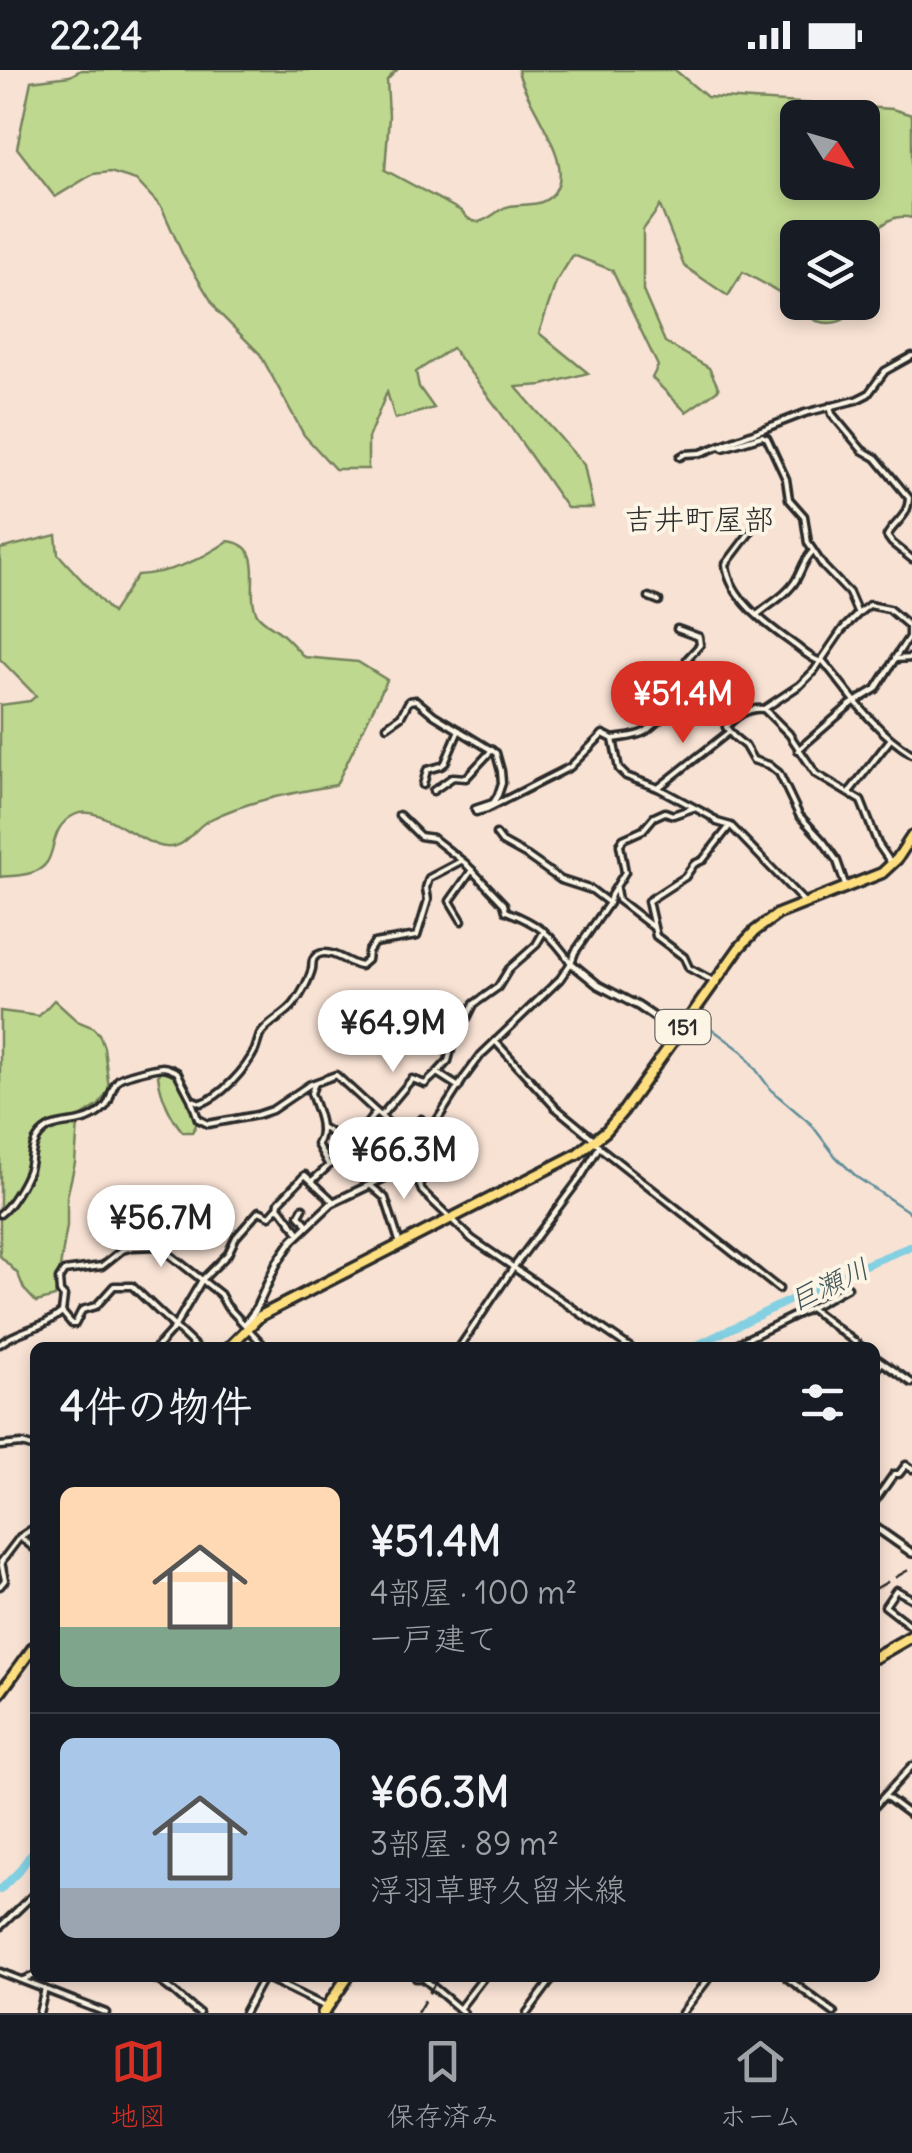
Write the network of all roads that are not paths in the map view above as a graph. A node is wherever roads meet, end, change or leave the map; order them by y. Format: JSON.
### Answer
{"nodes":[{"id":1,"x":912,"y":356,"type":"edge"},
{"id":2,"x":830,"y":406,"type":"junction"},
{"id":3,"x":720,"y":446,"type":"junction"},
{"id":4,"x":680,"y":457,"type":"dead end"},
{"id":5,"x":751,"y":532,"type":"dead end"},
{"id":6,"x":813,"y":552,"type":"junction"},
{"id":7,"x":912,"y":559,"type":"edge"},
{"id":8,"x":649,"y":597,"type":"dead end"},
{"id":9,"x":658,"y":601,"type":"dead end"},
{"id":10,"x":758,"y":614,"type":"junction"},
{"id":11,"x":858,"y":614,"type":"junction"},
{"id":12,"x":911,"y":624,"type":"edge"},
{"id":13,"x":677,"y":630,"type":"dead end"},
{"id":14,"x":912,"y":658,"type":"edge"},
{"id":15,"x":894,"y":659,"type":"junction"},
{"id":16,"x":821,"y":660,"type":"junction"},
{"id":17,"x":722,"y":696,"type":"junction"},
{"id":18,"x":854,"y":702,"type":"junction"},
{"id":19,"x":764,"y":709,"type":"junction"},
{"id":20,"x":738,"y":714,"type":"junction"},
{"id":21,"x":387,"y":726,"type":"dead end"},
{"id":22,"x":459,"y":730,"type":"junction"},
{"id":23,"x":729,"y":732,"type":"junction"},
{"id":24,"x":613,"y":738,"type":"junction"},
{"id":25,"x":890,"y":740,"type":"junction"},
{"id":26,"x":492,"y":750,"type":"junction"},
{"id":27,"x":798,"y":750,"type":"junction"},
{"id":28,"x":912,"y":754,"type":"edge"},
{"id":29,"x":423,"y":785,"type":"dead end"},
{"id":30,"x":658,"y":788,"type":"junction"},
{"id":31,"x":432,"y":791,"type":"dead end"},
{"id":32,"x":848,"y":793,"type":"junction"},
{"id":33,"x":693,"y":808,"type":"junction"},
{"id":34,"x":399,"y":815,"type":"dead end"},
{"id":35,"x":730,"y":826,"type":"junction"},
{"id":36,"x":496,"y":834,"type":"dead end"},
{"id":37,"x":912,"y":836,"type":"edge"},
{"id":38,"x":902,"y":851,"type":"junction"},
{"id":39,"x":912,"y":857,"type":"edge"},
{"id":40,"x":461,"y":860,"type":"junction"},
{"id":41,"x":892,"y":864,"type":"junction"},
{"id":42,"x":472,"y":870,"type":"junction"},
{"id":43,"x":846,"y":887,"type":"junction"},
{"id":44,"x":616,"y":888,"type":"junction"},
{"id":45,"x":609,"y":903,"type":"junction"},
{"id":46,"x":804,"y":903,"type":"junction"},
{"id":47,"x":462,"y":921,"type":"dead end"},
{"id":48,"x":653,"y":928,"type":"junction"},
{"id":49,"x":544,"y":930,"type":"junction"},
{"id":50,"x":571,"y":963,"type":"junction"},
{"id":51,"x":715,"y":982,"type":"junction"},
{"id":52,"x":678,"y":1034,"type":"junction"},
{"id":53,"x":495,"y":1040,"type":"junction"},
{"id":54,"x":437,"y":1072,"type":"junction"},
{"id":55,"x":315,"y":1083,"type":"junction"},
{"id":56,"x":458,"y":1087,"type":"junction"},
{"id":57,"x":192,"y":1099,"type":"junction"},
{"id":58,"x":378,"y":1114,"type":"junction"},
{"id":59,"x":420,"y":1119,"type":"dead end"},
{"id":60,"x":321,"y":1127,"type":"junction"},
{"id":61,"x":338,"y":1137,"type":"dead end"},
{"id":62,"x":424,"y":1142,"type":"junction"},
{"id":63,"x":597,"y":1144,"type":"junction"},
{"id":64,"x":415,"y":1155,"type":"junction"},
{"id":65,"x":410,"y":1160,"type":"junction"},
{"id":66,"x":328,"y":1164,"type":"junction"},
{"id":67,"x":312,"y":1180,"type":"junction"},
{"id":68,"x":370,"y":1185,"type":"junction"},
{"id":69,"x":334,"y":1202,"type":"junction"},
{"id":70,"x":278,"y":1208,"type":"junction"},
{"id":71,"x":303,"y":1208,"type":"dead end"},
{"id":72,"x":0,"y":1214,"type":"edge"},
{"id":73,"x":450,"y":1219,"type":"junction"},
{"id":74,"x":308,"y":1226,"type":"junction"},
{"id":75,"x":299,"y":1234,"type":"junction"},
{"id":76,"x":400,"y":1244,"type":"junction"},
{"id":77,"x":513,"y":1268,"type":"junction"},
{"id":78,"x":202,"y":1280,"type":"junction"},
{"id":79,"x":848,"y":1287,"type":"dead end"},
{"id":80,"x":778,"y":1288,"type":"dead end"},
{"id":81,"x":810,"y":1308,"type":"junction"},
{"id":82,"x":62,"y":1312,"type":"junction"},
{"id":83,"x":174,"y":1328,"type":"junction"},
{"id":84,"x":248,"y":1328,"type":"junction"},
{"id":85,"x":161,"y":1342,"type":"edge"},
{"id":86,"x":190,"y":1342,"type":"edge"},
{"id":87,"x":234,"y":1342,"type":"edge"},
{"id":88,"x":261,"y":1342,"type":"edge"},
{"id":89,"x":463,"y":1342,"type":"edge"},
{"id":90,"x":622,"y":1342,"type":"edge"},
{"id":91,"x":740,"y":1342,"type":"edge"},
{"id":92,"x":855,"y":1342,"type":"edge"},
{"id":93,"x":0,"y":1344,"type":"edge"},
{"id":94,"x":882,"y":1362,"type":"joint"},
{"id":95,"x":880,"y":1365,"type":"edge"},
{"id":96,"x":912,"y":1384,"type":"edge"},
{"id":97,"x":0,"y":1446,"type":"edge"},
{"id":98,"x":30,"y":1446,"type":"edge"},
{"id":99,"x":912,"y":1469,"type":"edge"},
{"id":100,"x":880,"y":1494,"type":"edge"},
{"id":101,"x":30,"y":1530,"type":"edge"},
{"id":102,"x":880,"y":1531,"type":"edge"},
{"id":103,"x":20,"y":1537,"type":"junction"},
{"id":104,"x":30,"y":1545,"type":"edge"},
{"id":105,"x":912,"y":1553,"type":"edge"},
{"id":106,"x":0,"y":1586,"type":"edge"},
{"id":107,"x":912,"y":1600,"type":"edge"},
{"id":108,"x":912,"y":1618,"type":"edge"},
{"id":109,"x":910,"y":1626,"type":"edge"},
{"id":110,"x":912,"y":1636,"type":"edge"},
{"id":111,"x":880,"y":1654,"type":"edge"},
{"id":112,"x":30,"y":1659,"type":"edge"},
{"id":113,"x":0,"y":1693,"type":"edge"},
{"id":114,"x":912,"y":1766,"type":"edge"},
{"id":115,"x":885,"y":1796,"type":"junction"},
{"id":116,"x":880,"y":1801,"type":"edge"},
{"id":117,"x":912,"y":1816,"type":"edge"},
{"id":118,"x":30,"y":1897,"type":"edge"},
{"id":119,"x":0,"y":1927,"type":"edge"},
{"id":120,"x":0,"y":1972,"type":"edge"},
{"id":121,"x":30,"y":1977,"type":"edge"},
{"id":122,"x":23,"y":1980,"type":"junction"},
{"id":123,"x":161,"y":1982,"type":"edge"},
{"id":124,"x":263,"y":1982,"type":"edge"},
{"id":125,"x":272,"y":1982,"type":"edge"},
{"id":126,"x":344,"y":1982,"type":"edge"},
{"id":127,"x":426,"y":1982,"type":"edge"},
{"id":128,"x":480,"y":1982,"type":"edge"},
{"id":129,"x":550,"y":1982,"type":"edge"},
{"id":130,"x":706,"y":1982,"type":"edge"},
{"id":131,"x":792,"y":1982,"type":"edge"},
{"id":132,"x":45,"y":1989,"type":"junction"},
{"id":133,"x":324,"y":2010,"type":"edge"},
{"id":134,"x":462,"y":2011,"type":"edge"},
{"id":135,"x":39,"y":2013,"type":"edge"},
{"id":136,"x":106,"y":2013,"type":"edge"},
{"id":137,"x":198,"y":2013,"type":"edge"},
{"id":138,"x":244,"y":2013,"type":"edge"},
{"id":139,"x":527,"y":2013,"type":"edge"},
{"id":140,"x":682,"y":2013,"type":"edge"},
{"id":141,"x":834,"y":2013,"type":"edge"}],
"edges":[{"from":1,"to":2,"type":"street"},
{"from":2,"to":3,"type":"street"},
{"from":2,"to":7,"type":"street"},
{"from":3,"to":4,"type":"street"},
{"from":3,"to":6,"type":"street"},
{"from":5,"to":10,"type":"street"},
{"from":6,"to":10,"type":"street"},
{"from":6,"to":11,"type":"street"},
{"from":8,"to":9,"type":"street"},
{"from":10,"to":16,"type":"street"},
{"from":11,"to":12,"type":"street"},
{"from":11,"to":16,"type":"street"},
{"from":12,"to":15,"type":"street"},
{"from":13,"to":17,"type":"street"},
{"from":14,"to":15,"type":"street"},
{"from":15,"to":18,"type":"street"},
{"from":16,"to":18,"type":"street"},
{"from":16,"to":19,"type":"street"},
{"from":17,"to":20,"type":"street"},
{"from":17,"to":24,"type":"street"},
{"from":18,"to":25,"type":"street"},
{"from":18,"to":27,"type":"street"},
{"from":19,"to":20,"type":"street"},
{"from":19,"to":27,"type":"street"},
{"from":20,"to":23,"type":"street"},
{"from":21,"to":22,"type":"street"},
{"from":22,"to":26,"type":"street"},
{"from":22,"to":29,"type":"street"},
{"from":23,"to":30,"type":"street"},
{"from":23,"to":43,"type":"street"},
{"from":24,"to":26,"type":"street"},
{"from":24,"to":30,"type":"street"},
{"from":25,"to":28,"type":"street"},
{"from":25,"to":32,"type":"street"},
{"from":26,"to":31,"type":"street"},
{"from":27,"to":32,"type":"street"},
{"from":30,"to":33,"type":"street"},
{"from":32,"to":41,"type":"street"},
{"from":33,"to":35,"type":"street"},
{"from":33,"to":44,"type":"street"},
{"from":34,"to":40,"type":"street"},
{"from":35,"to":46,"type":"street"},
{"from":35,"to":48,"type":"street"},
{"from":36,"to":45,"type":"street"},
{"from":37,"to":38,"type":"main road","number":"151"},
{"from":38,"to":39,"type":"street"},
{"from":38,"to":41,"type":"main road","number":"151"},
{"from":40,"to":42,"type":"street"},
{"from":40,"to":57,"type":"street"},
{"from":41,"to":43,"type":"main road","number":"151"},
{"from":42,"to":47,"type":"street"},
{"from":42,"to":49,"type":"street"},
{"from":43,"to":46,"type":"main road","number":"151"},
{"from":44,"to":45,"type":"street"},
{"from":44,"to":48,"type":"street"},
{"from":45,"to":50,"type":"street"},
{"from":46,"to":51,"type":"main road","number":"151"},
{"from":48,"to":51,"type":"street"},
{"from":49,"to":50,"type":"street"},
{"from":49,"to":54,"type":"street"},
{"from":50,"to":52,"type":"street"},
{"from":50,"to":53,"type":"street"},
{"from":51,"to":52,"type":"main road","number":"151"},
{"from":52,"to":63,"type":"main road","number":"151"},
{"from":53,"to":56,"type":"street"},
{"from":53,"to":63,"type":"street"},
{"from":54,"to":56,"type":"street"},
{"from":54,"to":58,"type":"street"},
{"from":55,"to":57,"type":"street"},
{"from":55,"to":58,"type":"street"},
{"from":55,"to":60,"type":"street"},
{"from":56,"to":62,"type":"street"},
{"from":57,"to":72,"type":"street"},
{"from":58,"to":64,"type":"street"},
{"from":58,"to":66,"type":"street"},
{"from":59,"to":62,"type":"street"},
{"from":60,"to":61,"type":"street"},
{"from":60,"to":66,"type":"street"},
{"from":62,"to":64,"type":"street"},
{"from":63,"to":73,"type":"main road","number":"151"},
{"from":63,"to":77,"type":"street"},
{"from":63,"to":80,"type":"street"},
{"from":64,"to":65,"type":"street"},
{"from":65,"to":68,"type":"street"},
{"from":65,"to":73,"type":"street"},
{"from":66,"to":67,"type":"street"},
{"from":67,"to":69,"type":"street"},
{"from":67,"to":70,"type":"street"},
{"from":68,"to":69,"type":"street"},
{"from":68,"to":76,"type":"street"},
{"from":69,"to":74,"type":"street"},
{"from":70,"to":75,"type":"street"},
{"from":70,"to":78,"type":"street"},
{"from":71,"to":74,"type":"street"},
{"from":73,"to":76,"type":"main road","number":"151"},
{"from":73,"to":77,"type":"street"},
{"from":74,"to":75,"type":"street"},
{"from":75,"to":84,"type":"street"},
{"from":76,"to":84,"type":"main road","number":"151"},
{"from":77,"to":89,"type":"street"},
{"from":77,"to":90,"type":"street"},
{"from":78,"to":82,"type":"street"},
{"from":78,"to":83,"type":"street"},
{"from":78,"to":84,"type":"street"},
{"from":79,"to":81,"type":"street"},
{"from":81,"to":91,"type":"street"},
{"from":81,"to":92,"type":"street"},
{"from":82,"to":83,"type":"street"},
{"from":82,"to":93,"type":"street"},
{"from":83,"to":85,"type":"street"},
{"from":83,"to":86,"type":"street"},
{"from":84,"to":87,"type":"main road","number":"151"},
{"from":84,"to":88,"type":"street"},
{"from":94,"to":95,"type":"street"},
{"from":94,"to":96,"type":"street"},
{"from":97,"to":98,"type":"street"},
{"from":99,"to":100,"type":"street"},
{"from":101,"to":103,"type":"street"},
{"from":102,"to":105,"type":"street"},
{"from":103,"to":104,"type":"street"},
{"from":103,"to":106,"type":"street"},
{"from":107,"to":109,"type":"street"},
{"from":108,"to":109,"type":"street"},
{"from":110,"to":111,"type":"highway"},
{"from":112,"to":113,"type":"main road"},
{"from":114,"to":115,"type":"street"},
{"from":115,"to":116,"type":"street"},
{"from":115,"to":117,"type":"street"},
{"from":118,"to":119,"type":"street"},
{"from":120,"to":122,"type":"street"},
{"from":121,"to":122,"type":"street"},
{"from":122,"to":132,"type":"street"},
{"from":123,"to":137,"type":"street"},
{"from":124,"to":138,"type":"street"},
{"from":125,"to":133,"type":"street"},
{"from":126,"to":133,"type":"highway"},
{"from":127,"to":134,"type":"street"},
{"from":128,"to":134,"type":"street"},
{"from":129,"to":139,"type":"street"},
{"from":130,"to":140,"type":"street"},
{"from":131,"to":141,"type":"street"},
{"from":132,"to":135,"type":"street"},
{"from":132,"to":136,"type":"street"}]}
